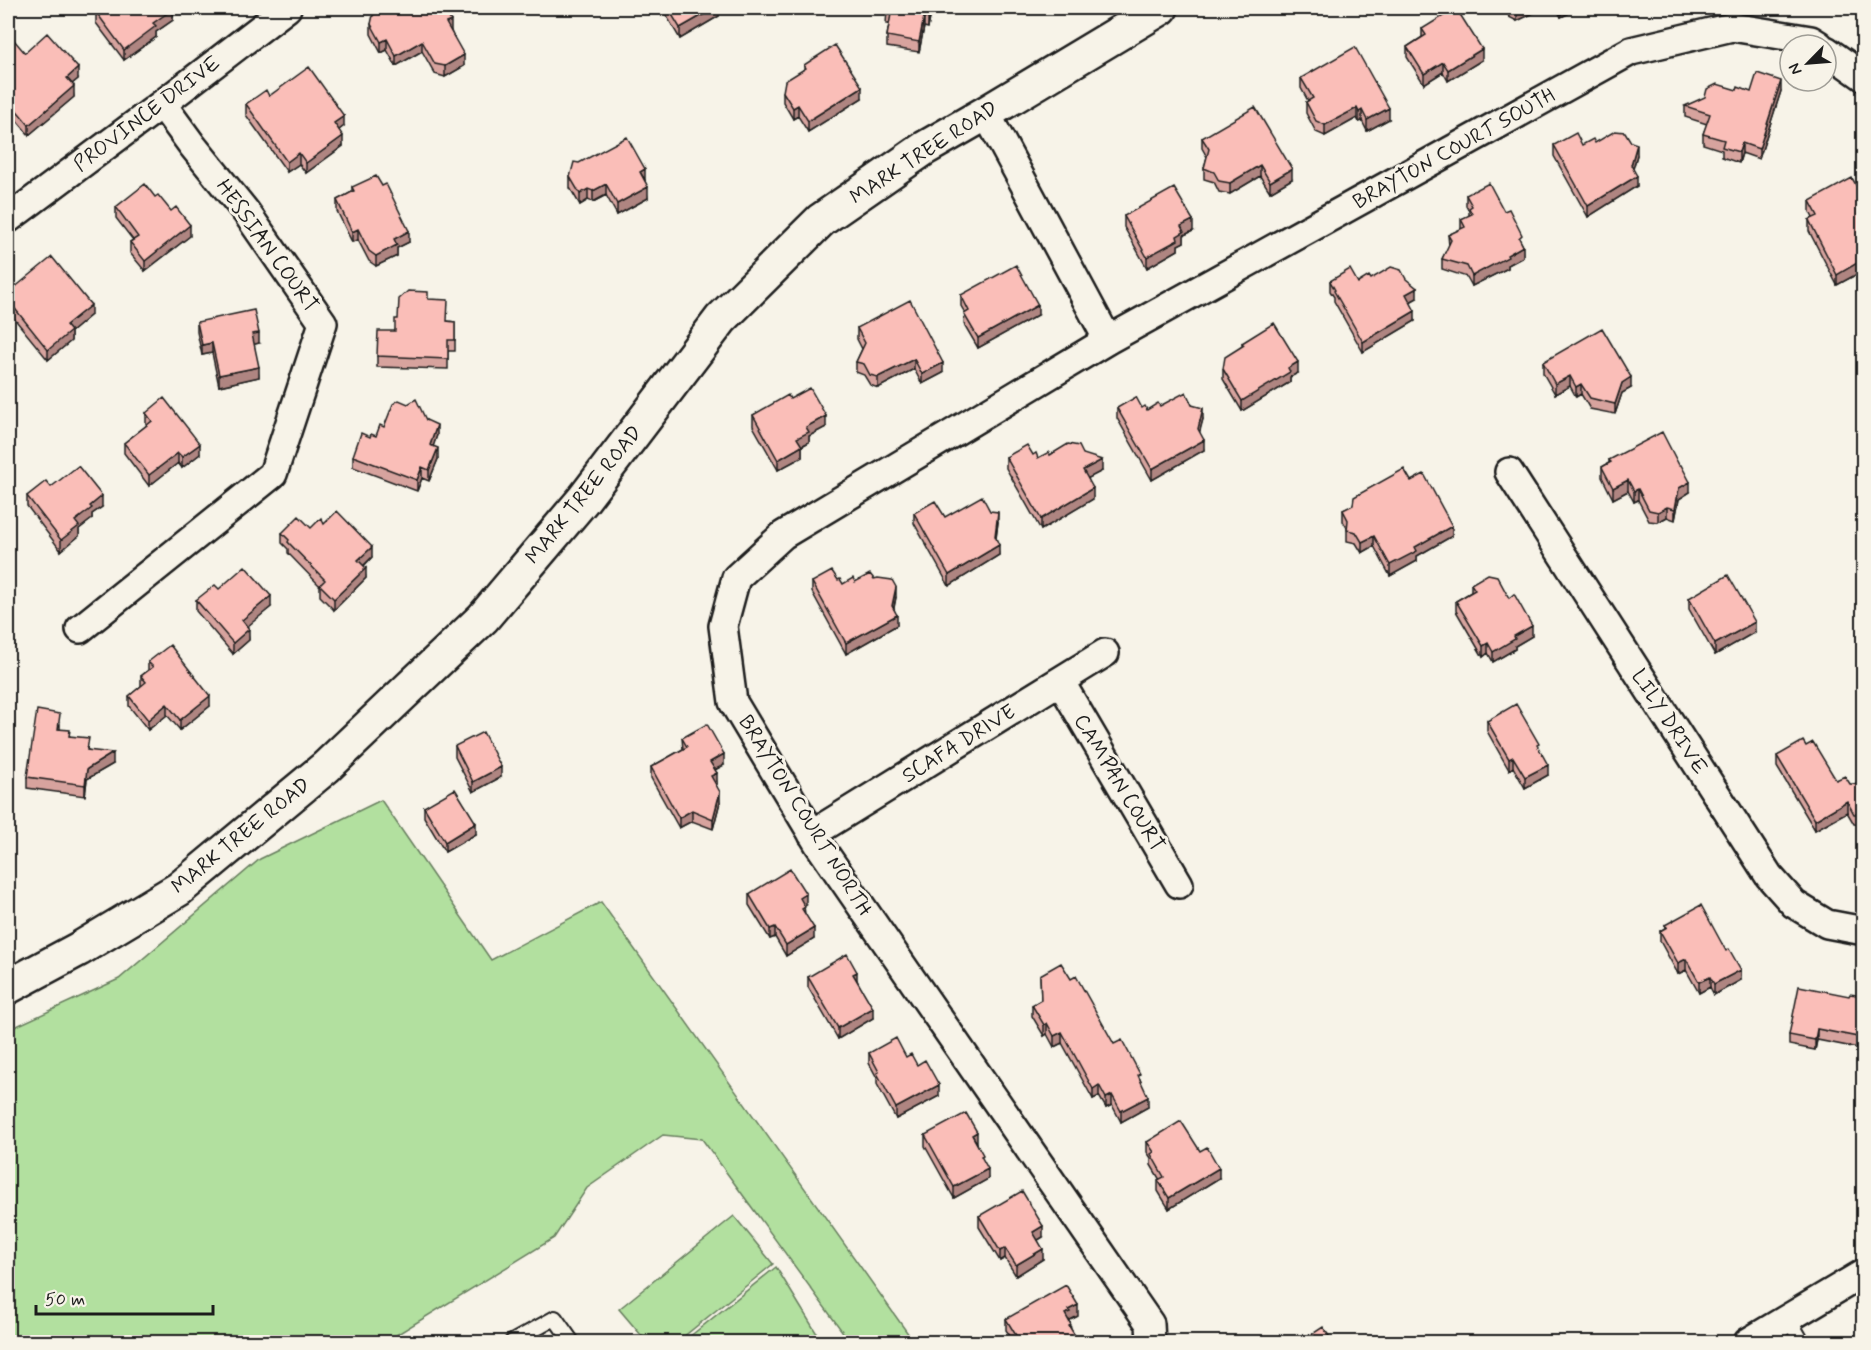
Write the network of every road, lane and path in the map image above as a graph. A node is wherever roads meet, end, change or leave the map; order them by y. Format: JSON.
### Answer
{"nodes":[{"id":1,"x":287,"y":8,"type":"edge"},
{"id":2,"x":1161,"y":8,"type":"edge"},
{"id":3,"x":1778,"y":34,"type":"edge"},
{"id":4,"x":1838,"y":59,"type":"edge"},
{"id":5,"x":1863,"y":77,"type":"edge"},
{"id":6,"x":162,"y":104,"type":"junction"},
{"id":7,"x":986,"y":113,"type":"junction"},
{"id":8,"x":8,"y":219,"type":"edge"},
{"id":9,"x":1108,"y":340,"type":"junction"},
{"id":10,"x":1509,"y":472,"type":"dead end"},
{"id":11,"x":80,"y":629,"type":"dead end"},
{"id":12,"x":1105,"y":653,"type":"dead end"},
{"id":13,"x":1060,"y":681,"type":"junction"},
{"id":14,"x":812,"y":834,"type":"junction"},
{"id":15,"x":1179,"y":884,"type":"dead end"},
{"id":16,"x":1863,"y":931,"type":"edge"},
{"id":17,"x":8,"y":987,"type":"edge"},
{"id":18,"x":1863,"y":1273,"type":"edge"},
{"id":19,"x":1788,"y":1318,"type":"junction"},
{"id":20,"x":512,"y":1342,"type":"edge"},
{"id":21,"x":572,"y":1342,"type":"edge"},
{"id":22,"x":1151,"y":1342,"type":"edge"},
{"id":23,"x":1748,"y":1342,"type":"edge"},
{"id":24,"x":1802,"y":1342,"type":"edge"}],
"edges":[{"from":1,"to":6,"type":"street","name":"PROVINCE DRIVE"},
{"from":2,"to":7,"type":"main road","name":"MARK TREE ROAD"},
{"from":3,"to":9,"type":"street","name":"BRAYTON COURT SOUTH"},
{"from":4,"to":5,"type":"street"},
{"from":6,"to":8,"type":"street","name":"PROVINCE DRIVE"},
{"from":6,"to":11,"type":"street","name":"HESSIAN COURT"},
{"from":7,"to":9,"type":"street"},
{"from":7,"to":17,"type":"main road","name":"MARK TREE ROAD"},
{"from":9,"to":14,"type":"street","name":"BRAYTON COURT NORTH"},
{"from":10,"to":16,"type":"street","name":"LILY DRIVE"},
{"from":12,"to":13,"type":"street","name":"SCAFA DRIVE"},
{"from":13,"to":14,"type":"street","name":"SCAFA DRIVE"},
{"from":13,"to":15,"type":"street","name":"CAMPAN COURT"},
{"from":14,"to":22,"type":"street","name":"BRAYTON COURT NORTH"},
{"from":18,"to":19,"type":"street"},
{"from":19,"to":23,"type":"street"},
{"from":19,"to":24,"type":"lane"},
{"from":20,"to":21,"type":"lane"}]}
